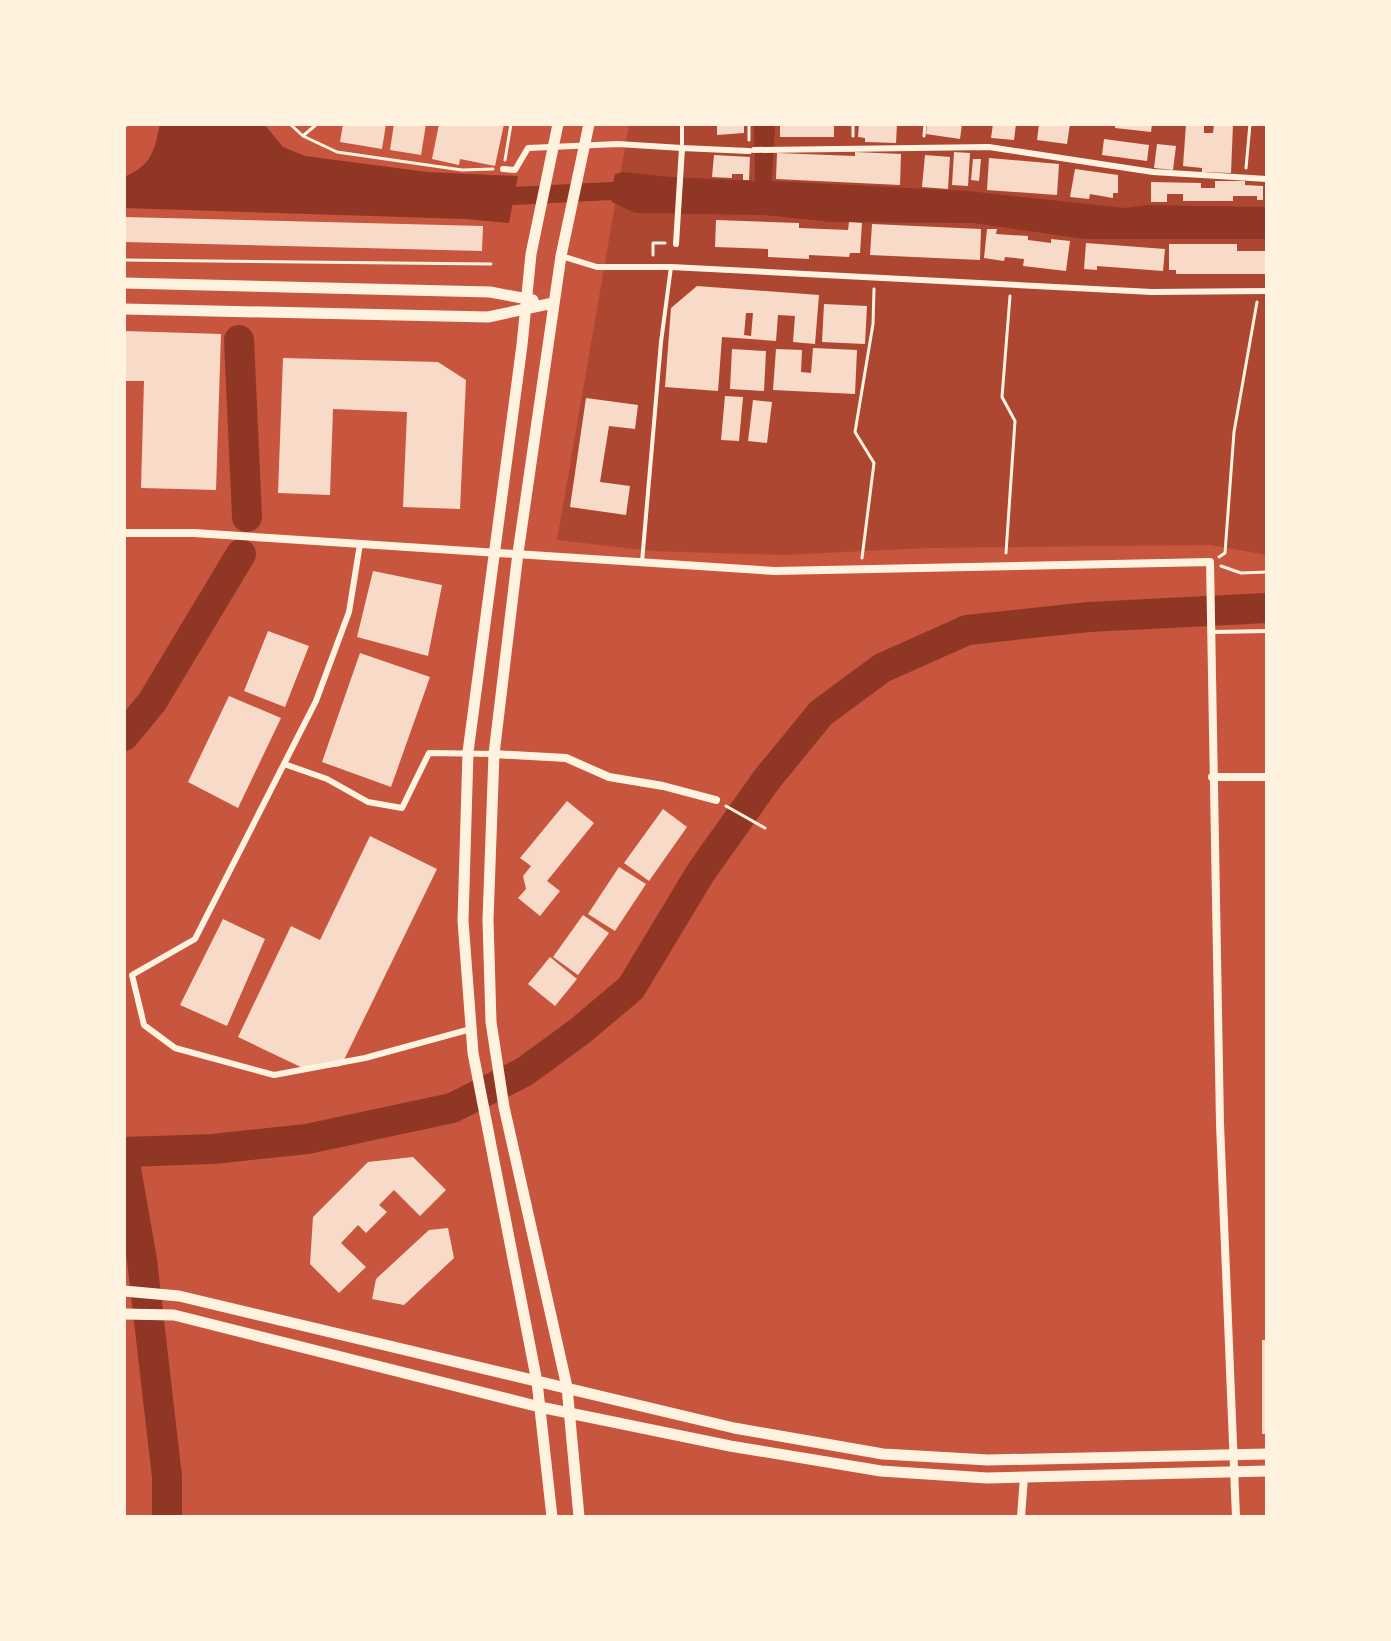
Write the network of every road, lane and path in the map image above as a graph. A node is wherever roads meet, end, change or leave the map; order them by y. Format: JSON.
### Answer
{"nodes":[{"id":1,"x":290,"y":124,"type":"edge"},
{"id":2,"x":317,"y":124,"type":"edge"},
{"id":3,"x":511,"y":124,"type":"edge"},
{"id":4,"x":558,"y":124,"type":"edge"},
{"id":5,"x":589,"y":124,"type":"edge"},
{"id":6,"x":682,"y":124,"type":"edge"},
{"id":7,"x":749,"y":124,"type":"edge"},
{"id":8,"x":1250,"y":124,"type":"edge"},
{"id":9,"x":303,"y":136,"type":"junction"},
{"id":10,"x":682,"y":148,"type":"junction"},
{"id":11,"x":752,"y":150,"type":"junction"},
{"id":12,"x":506,"y":153,"type":"dead end"},
{"id":13,"x":503,"y":169,"type":"joint"},
{"id":14,"x":1245,"y":179,"type":"junction"},
{"id":15,"x":1267,"y":179,"type":"edge"},
{"id":16,"x":676,"y":244,"type":"joint"},
{"id":17,"x":561,"y":256,"type":"junction"},
{"id":18,"x":124,"y":260,"type":"edge"},
{"id":19,"x":491,"y":264,"type":"dead end"},
{"id":20,"x":652,"y":267,"type":"junction"},
{"id":21,"x":671,"y":267,"type":"junction"},
{"id":22,"x":874,"y":277,"type":"junction"},
{"id":23,"x":124,"y":283,"type":"edge"},
{"id":24,"x":1011,"y":285,"type":"junction"},
{"id":25,"x":1263,"y":291,"type":"edge"},
{"id":26,"x":553,"y":303,"type":"junction"},
{"id":27,"x":526,"y":304,"type":"junction"},
{"id":28,"x":124,"y":309,"type":"edge"},
{"id":29,"x":124,"y":533,"type":"edge"},
{"id":30,"x":360,"y":544,"type":"junction"},
{"id":31,"x":494,"y":553,"type":"junction"},
{"id":32,"x":518,"y":553,"type":"junction"},
{"id":33,"x":642,"y":562,"type":"junction"},
{"id":34,"x":1210,"y":562,"type":"junction"},
{"id":35,"x":1005,"y":566,"type":"junction"},
{"id":36,"x":861,"y":569,"type":"junction"},
{"id":37,"x":1267,"y":572,"type":"edge"},
{"id":38,"x":1267,"y":631,"type":"edge"},
{"id":39,"x":1212,"y":632,"type":"junction"},
{"id":40,"x":468,"y":752,"type":"junction"},
{"id":41,"x":494,"y":754,"type":"junction"},
{"id":42,"x":284,"y":764,"type":"junction"},
{"id":43,"x":1212,"y":777,"type":"junction"},
{"id":44,"x":1267,"y":777,"type":"edge"},
{"id":45,"x":716,"y":800,"type":"joint"},
{"id":46,"x":765,"y":828,"type":"dead end"},
{"id":47,"x":471,"y":1029,"type":"junction"},
{"id":48,"x":124,"y":1291,"type":"edge"},
{"id":49,"x":124,"y":1314,"type":"edge"},
{"id":50,"x":537,"y":1382,"type":"junction"},
{"id":51,"x":567,"y":1387,"type":"junction"},
{"id":52,"x":540,"y":1407,"type":"junction"},
{"id":53,"x":569,"y":1413,"type":"junction"},
{"id":54,"x":1235,"y":1454,"type":"junction"},
{"id":55,"x":1267,"y":1454,"type":"edge"},
{"id":56,"x":1235,"y":1471,"type":"junction"},
{"id":57,"x":1267,"y":1471,"type":"edge"},
{"id":58,"x":1024,"y":1477,"type":"junction"},
{"id":59,"x":552,"y":1517,"type":"edge"},
{"id":60,"x":579,"y":1517,"type":"edge"},
{"id":61,"x":1021,"y":1517,"type":"edge"},
{"id":62,"x":1236,"y":1517,"type":"edge"}],
"edges":[{"from":1,"to":9,"type":"path"},
{"from":2,"to":9,"type":"path"},
{"from":3,"to":12,"type":"path"},
{"from":4,"to":27,"type":"main road"},
{"from":5,"to":17,"type":"main road"},
{"from":6,"to":10,"type":"lane"},
{"from":7,"to":11,"type":"path"},
{"from":8,"to":14,"type":"path"},
{"from":9,"to":13,"type":"path"},
{"from":10,"to":11,"type":"street"},
{"from":10,"to":13,"type":"street"},
{"from":10,"to":16,"type":"street"},
{"from":11,"to":14,"type":"street"},
{"from":14,"to":15,"type":"street"},
{"from":16,"to":20,"type":"path"},
{"from":17,"to":20,"type":"street"},
{"from":17,"to":26,"type":"main road"},
{"from":18,"to":19,"type":"path"},
{"from":20,"to":21,"type":"street"},
{"from":21,"to":22,"type":"street"},
{"from":21,"to":33,"type":"lane"},
{"from":22,"to":24,"type":"street"},
{"from":22,"to":36,"type":"path"},
{"from":23,"to":27,"type":"main road"},
{"from":24,"to":25,"type":"street"},
{"from":24,"to":35,"type":"path"},
{"from":25,"to":34,"type":"path"},
{"from":26,"to":27,"type":"main road"},
{"from":26,"to":32,"type":"main road"},
{"from":27,"to":28,"type":"main road"},
{"from":27,"to":31,"type":"main road"},
{"from":29,"to":30,"type":"street"},
{"from":30,"to":31,"type":"street"},
{"from":30,"to":42,"type":"street"},
{"from":31,"to":32,"type":"street"},
{"from":31,"to":40,"type":"main road"},
{"from":32,"to":33,"type":"street"},
{"from":32,"to":41,"type":"main road"},
{"from":33,"to":36,"type":"street"},
{"from":34,"to":35,"type":"street"},
{"from":34,"to":37,"type":"path"},
{"from":34,"to":39,"type":"street"},
{"from":35,"to":36,"type":"street"},
{"from":38,"to":39,"type":"lane"},
{"from":39,"to":43,"type":"street"},
{"from":40,"to":41,"type":"street"},
{"from":40,"to":42,"type":"street"},
{"from":40,"to":47,"type":"main road"},
{"from":41,"to":45,"type":"street"},
{"from":41,"to":51,"type":"main road"},
{"from":42,"to":47,"type":"street"},
{"from":43,"to":44,"type":"street"},
{"from":43,"to":54,"type":"street"},
{"from":45,"to":46,"type":"path"},
{"from":47,"to":50,"type":"main road"},
{"from":48,"to":50,"type":"main road"},
{"from":49,"to":52,"type":"main road"},
{"from":50,"to":51,"type":"main road"},
{"from":50,"to":52,"type":"main road"},
{"from":51,"to":53,"type":"main road"},
{"from":51,"to":54,"type":"main road"},
{"from":52,"to":53,"type":"main road"},
{"from":52,"to":59,"type":"main road"},
{"from":53,"to":58,"type":"main road"},
{"from":53,"to":60,"type":"main road"},
{"from":54,"to":55,"type":"main road"},
{"from":54,"to":56,"type":"street"},
{"from":56,"to":57,"type":"main road"},
{"from":56,"to":58,"type":"main road"},
{"from":56,"to":62,"type":"street"},
{"from":58,"to":61,"type":"street"}]}
